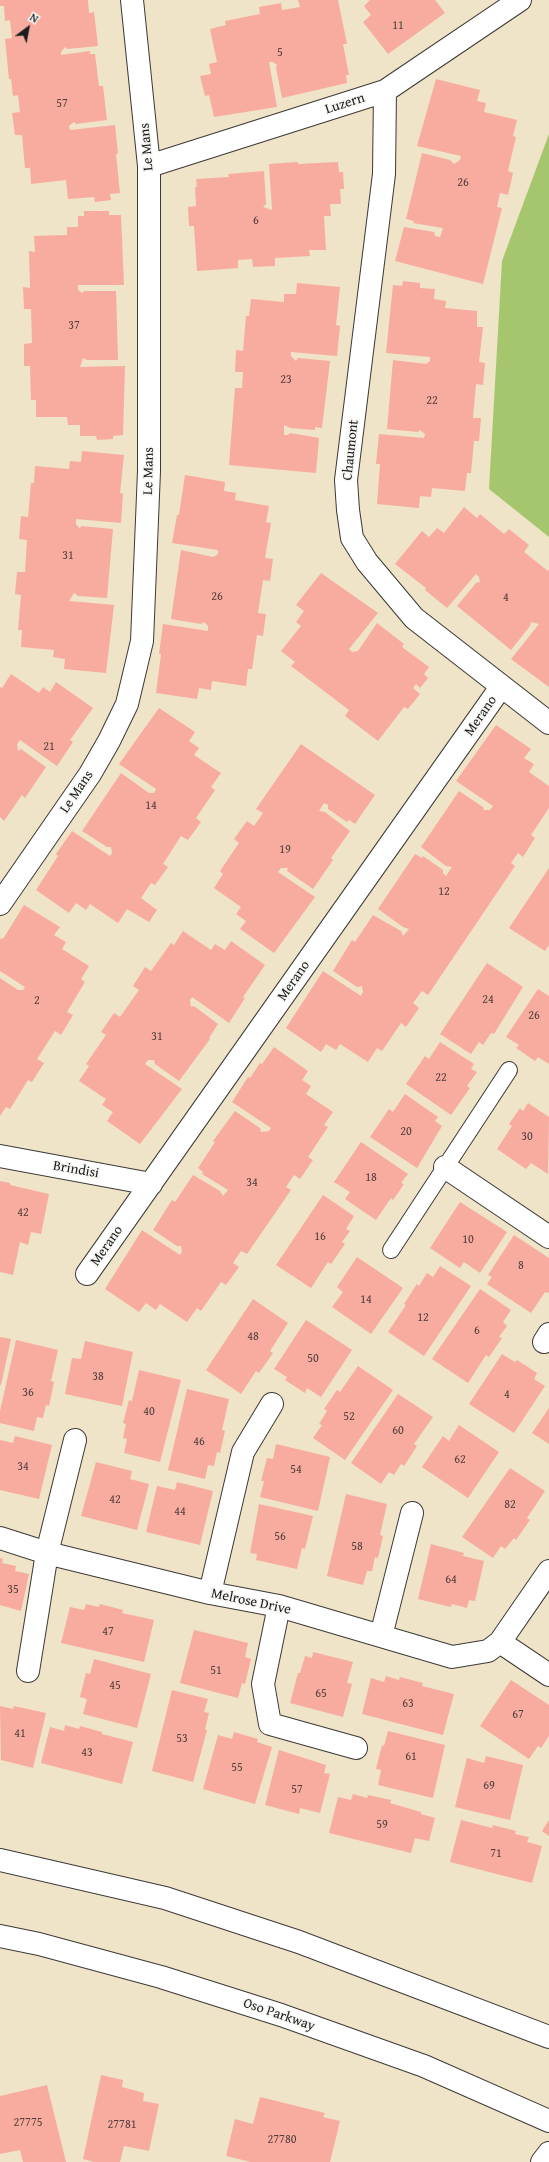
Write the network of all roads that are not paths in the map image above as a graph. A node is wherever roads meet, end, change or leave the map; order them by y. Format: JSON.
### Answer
{"nodes":[{"id":1,"x":132,"y":0,"type":"edge"},
{"id":2,"x":520,"y":0,"type":"edge"},
{"id":3,"x":384,"y":91,"type":"junction"},
{"id":4,"x":149,"y":166,"type":"junction"},
{"id":5,"x":501,"y":687,"type":"junction"},
{"id":6,"x":549,"y":723,"type":"edge"},
{"id":7,"x":0,"y":904,"type":"edge"},
{"id":8,"x":509,"y":1070,"type":"dead end"},
{"id":9,"x":0,"y":1156,"type":"edge"},
{"id":10,"x":445,"y":1167,"type":"junction"},
{"id":11,"x":151,"y":1184,"type":"junction"},
{"id":12,"x":549,"y":1237,"type":"edge"},
{"id":13,"x":390,"y":1250,"type":"dead end"},
{"id":14,"x":87,"y":1274,"type":"dead end"},
{"id":15,"x":272,"y":1404,"type":"dead end"},
{"id":16,"x":75,"y":1440,"type":"dead end"},
{"id":17,"x":412,"y":1513,"type":"dead end"},
{"id":18,"x":0,"y":1538,"type":"edge"},
{"id":19,"x":48,"y":1553,"type":"junction"},
{"id":20,"x":549,"y":1571,"type":"edge"},
{"id":21,"x":210,"y":1593,"type":"junction"},
{"id":22,"x":279,"y":1606,"type":"junction"},
{"id":23,"x":381,"y":1636,"type":"junction"},
{"id":24,"x":500,"y":1642,"type":"junction"},
{"id":25,"x":28,"y":1671,"type":"dead end"},
{"id":26,"x":549,"y":1675,"type":"edge"},
{"id":27,"x":356,"y":1748,"type":"dead end"},
{"id":28,"x":0,"y":1860,"type":"edge"},
{"id":29,"x":0,"y":1936,"type":"edge"},
{"id":30,"x":549,"y":2037,"type":"edge"},
{"id":31,"x":549,"y":2121,"type":"edge"},
{"id":32,"x":549,"y":2153,"type":"edge"},
{"id":33,"x":542,"y":2162,"type":"edge"}],
"edges":[{"from":1,"to":4,"type":"street","name":"Le Mans"},
{"from":2,"to":3,"type":"street","name":"Luzern"},
{"from":3,"to":4,"type":"street","name":"Luzern"},
{"from":3,"to":5,"type":"street","name":"Chaumont"},
{"from":4,"to":7,"type":"street","name":"Le Mans"},
{"from":5,"to":6,"type":"street","name":"Chaumont"},
{"from":5,"to":11,"type":"street","name":"Merano"},
{"from":8,"to":10,"type":"lane"},
{"from":9,"to":11,"type":"street","name":"Brindisi"},
{"from":10,"to":12,"type":"street"},
{"from":10,"to":13,"type":"lane"},
{"from":11,"to":14,"type":"street","name":"Merano"},
{"from":15,"to":21,"type":"street"},
{"from":16,"to":19,"type":"street"},
{"from":17,"to":23,"type":"street"},
{"from":18,"to":19,"type":"street","name":"Melrose Drive"},
{"from":19,"to":21,"type":"street","name":"Melrose Drive"},
{"from":19,"to":25,"type":"street"},
{"from":20,"to":24,"type":"street","name":"Melrose Drive"},
{"from":21,"to":22,"type":"street","name":"Melrose Drive"},
{"from":22,"to":23,"type":"street","name":"Melrose Drive"},
{"from":22,"to":27,"type":"street"},
{"from":23,"to":24,"type":"street","name":"Melrose Drive"},
{"from":24,"to":26,"type":"street"},
{"from":28,"to":30,"type":"street"},
{"from":29,"to":31,"type":"street","name":"Oso Parkway"},
{"from":32,"to":33,"type":"street"}]}
